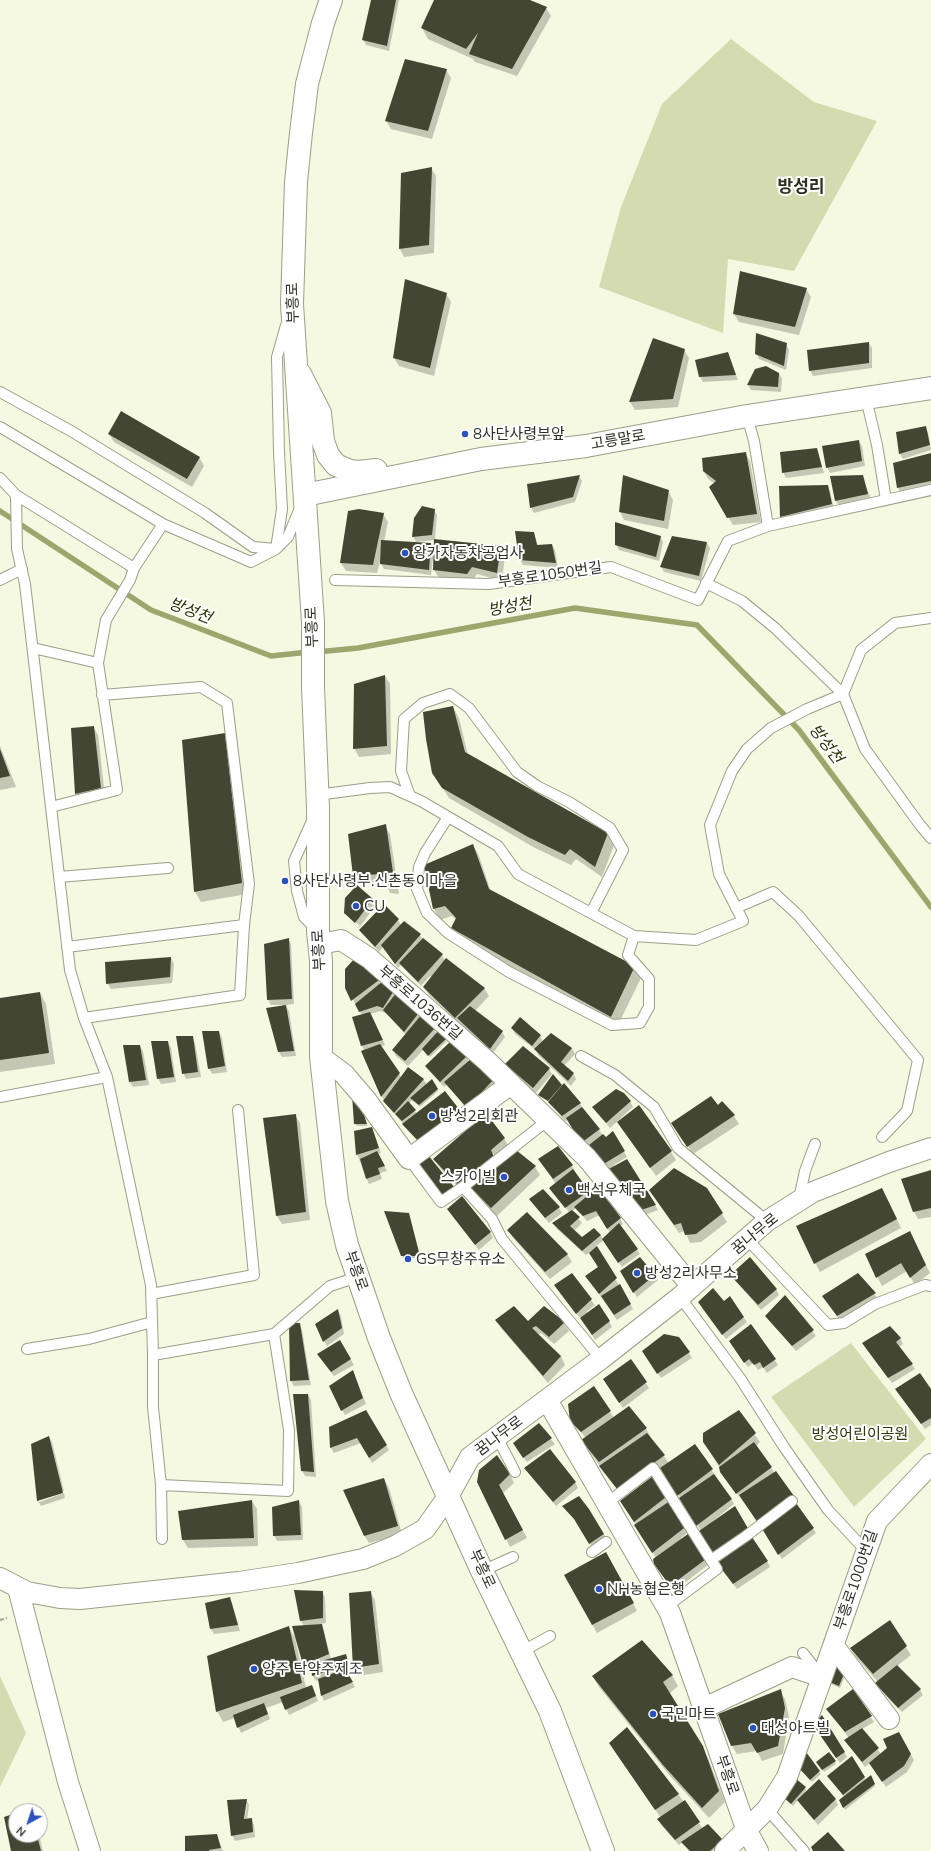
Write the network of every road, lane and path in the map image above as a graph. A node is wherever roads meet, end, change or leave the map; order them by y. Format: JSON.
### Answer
{"nodes":[{"id":1,"x":331,"y":0,"type":"edge"},
{"id":2,"x":292,"y":304,"type":"junction"},
{"id":3,"x":296,"y":366,"type":"junction"},
{"id":4,"x":931,"y":388,"type":"edge"},
{"id":5,"x":0,"y":392,"type":"edge"},
{"id":6,"x":866,"y":398,"type":"junction"},
{"id":7,"x":747,"y":416,"type":"junction"},
{"id":8,"x":0,"y":427,"type":"edge"},
{"id":9,"x":481,"y":459,"type":"junction"},
{"id":10,"x":0,"y":478,"type":"edge"},
{"id":11,"x":931,"y":490,"type":"edge"},
{"id":12,"x":16,"y":495,"type":"junction"},
{"id":13,"x":305,"y":495,"type":"junction"},
{"id":14,"x":886,"y":500,"type":"junction"},
{"id":15,"x":163,"y":524,"type":"junction"},
{"id":16,"x":768,"y":526,"type":"junction"},
{"id":17,"x":276,"y":549,"type":"junction"},
{"id":18,"x":134,"y":568,"type":"junction"},
{"id":19,"x":22,"y":569,"type":"junction"},
{"id":20,"x":0,"y":580,"type":"edge"},
{"id":21,"x":335,"y":580,"type":"dead end"},
{"id":22,"x":706,"y":582,"type":"junction"},
{"id":23,"x":931,"y":618,"type":"edge"},
{"id":24,"x":33,"y":648,"type":"junction"},
{"id":25,"x":98,"y":663,"type":"junction"},
{"id":26,"x":844,"y":694,"type":"junction"},
{"id":27,"x":102,"y":695,"type":"junction"},
{"id":28,"x":410,"y":796,"type":"junction"},
{"id":29,"x":317,"y":802,"type":"junction"},
{"id":30,"x":52,"y":807,"type":"junction"},
{"id":31,"x":448,"y":817,"type":"junction"},
{"id":32,"x":931,"y":838,"type":"edge"},
{"id":33,"x":168,"y":868,"type":"dead end"},
{"id":34,"x":59,"y":877,"type":"junction"},
{"id":35,"x":736,"y":908,"type":"junction"},
{"id":36,"x":591,"y":913,"type":"junction"},
{"id":37,"x":244,"y":925,"type":"junction"},
{"id":38,"x":634,"y":936,"type":"junction"},
{"id":39,"x":319,"y":938,"type":"junction"},
{"id":40,"x":67,"y":947,"type":"junction"},
{"id":41,"x":84,"y":1018,"type":"junction"},
{"id":42,"x":581,"y":1056,"type":"dead end"},
{"id":43,"x":321,"y":1058,"type":"junction"},
{"id":44,"x":107,"y":1078,"type":"junction"},
{"id":45,"x":511,"y":1084,"type":"junction"},
{"id":46,"x":0,"y":1097,"type":"edge"},
{"id":47,"x":238,"y":1110,"type":"dead end"},
{"id":48,"x":548,"y":1120,"type":"junction"},
{"id":49,"x":882,"y":1137,"type":"dead end"},
{"id":50,"x":815,"y":1144,"type":"dead end"},
{"id":51,"x":931,"y":1148,"type":"edge"},
{"id":52,"x":409,"y":1159,"type":"junction"},
{"id":53,"x":463,"y":1187,"type":"junction"},
{"id":54,"x":798,"y":1201,"type":"junction"},
{"id":55,"x":767,"y":1221,"type":"junction"},
{"id":56,"x":747,"y":1239,"type":"junction"},
{"id":57,"x":358,"y":1277,"type":"junction"},
{"id":58,"x":931,"y":1286,"type":"edge"},
{"id":59,"x":686,"y":1292,"type":"junction"},
{"id":60,"x":151,"y":1294,"type":"junction"},
{"id":61,"x":152,"y":1322,"type":"junction"},
{"id":62,"x":274,"y":1334,"type":"junction"},
{"id":63,"x":26,"y":1349,"type":"dead end"},
{"id":64,"x":153,"y":1355,"type":"junction"},
{"id":65,"x":601,"y":1359,"type":"junction"},
{"id":66,"x":547,"y":1400,"type":"junction"},
{"id":67,"x":497,"y":1437,"type":"junction"},
{"id":68,"x":931,"y":1464,"type":"edge"},
{"id":69,"x":515,"y":1472,"type":"dead end"},
{"id":70,"x":161,"y":1485,"type":"junction"},
{"id":71,"x":449,"y":1495,"type":"junction"},
{"id":72,"x":792,"y":1501,"type":"dead end"},
{"id":73,"x":606,"y":1503,"type":"junction"},
{"id":74,"x":162,"y":1539,"type":"dead end"},
{"id":75,"x":606,"y":1542,"type":"dead end"},
{"id":76,"x":592,"y":1552,"type":"dead end"},
{"id":77,"x":866,"y":1552,"type":"junction"},
{"id":78,"x":513,"y":1557,"type":"dead end"},
{"id":79,"x":711,"y":1560,"type":"junction"},
{"id":80,"x":482,"y":1571,"type":"junction"},
{"id":81,"x":0,"y":1578,"type":"edge"},
{"id":82,"x":18,"y":1588,"type":"junction"},
{"id":83,"x":666,"y":1607,"type":"junction"},
{"id":84,"x":550,"y":1636,"type":"dead end"},
{"id":85,"x":834,"y":1646,"type":"junction"},
{"id":86,"x":521,"y":1652,"type":"junction"},
{"id":87,"x":802,"y":1654,"type":"dead end"},
{"id":88,"x":822,"y":1677,"type":"junction"},
{"id":89,"x":704,"y":1708,"type":"junction"},
{"id":90,"x":890,"y":1719,"type":"dead end"},
{"id":91,"x":767,"y":1809,"type":"junction"},
{"id":92,"x":747,"y":1830,"type":"junction"},
{"id":93,"x":90,"y":1851,"type":"edge"},
{"id":94,"x":603,"y":1851,"type":"edge"},
{"id":95,"x":725,"y":1851,"type":"edge"},
{"id":96,"x":758,"y":1851,"type":"edge"},
{"id":97,"x":804,"y":1851,"type":"edge"}],
"edges":[{"from":1,"to":2,"type":"main road","name":"부흥로"},
{"from":2,"to":3,"type":"main road","name":"부흥로"},
{"from":2,"to":17,"type":"lane"},
{"from":3,"to":9,"type":"main road"},
{"from":3,"to":13,"type":"main road","name":"부흥로"},
{"from":4,"to":6,"type":"main road","name":"고릉말로"},
{"from":5,"to":17,"type":"lane"},
{"from":6,"to":7,"type":"main road","name":"고릉말로"},
{"from":6,"to":14,"type":"lane"},
{"from":7,"to":9,"type":"main road","name":"고릉말로"},
{"from":7,"to":16,"type":"lane"},
{"from":8,"to":15,"type":"lane"},
{"from":9,"to":13,"type":"main road","name":"고릉말로"},
{"from":10,"to":12,"type":"lane"},
{"from":11,"to":14,"type":"lane","name":"부흥로1050번길"},
{"from":12,"to":18,"type":"lane"},
{"from":12,"to":19,"type":"lane"},
{"from":13,"to":17,"type":"lane"},
{"from":13,"to":29,"type":"main road","name":"부흥로"},
{"from":14,"to":16,"type":"lane","name":"부흥로1050번길"},
{"from":15,"to":17,"type":"lane"},
{"from":15,"to":18,"type":"lane"},
{"from":16,"to":22,"type":"lane","name":"부흥로1050번길"},
{"from":18,"to":25,"type":"lane"},
{"from":19,"to":20,"type":"lane"},
{"from":19,"to":24,"type":"lane"},
{"from":21,"to":22,"type":"lane","name":"부흥로1050번길"},
{"from":22,"to":26,"type":"lane"},
{"from":23,"to":26,"type":"lane"},
{"from":24,"to":25,"type":"lane"},
{"from":24,"to":30,"type":"lane"},
{"from":25,"to":27,"type":"lane"},
{"from":26,"to":32,"type":"lane"},
{"from":26,"to":35,"type":"lane"},
{"from":27,"to":30,"type":"lane"},
{"from":27,"to":37,"type":"lane"},
{"from":28,"to":29,"type":"lane"},
{"from":28,"to":31,"type":"lane"},
{"from":28,"to":36,"type":"lane"},
{"from":29,"to":39,"type":"main road","name":"부흥로"},
{"from":30,"to":34,"type":"lane"},
{"from":31,"to":36,"type":"lane"},
{"from":31,"to":38,"type":"lane"},
{"from":33,"to":34,"type":"lane"},
{"from":34,"to":40,"type":"lane"},
{"from":35,"to":38,"type":"lane"},
{"from":35,"to":49,"type":"lane"},
{"from":36,"to":38,"type":"lane"},
{"from":37,"to":40,"type":"lane"},
{"from":37,"to":41,"type":"lane"},
{"from":39,"to":43,"type":"main road","name":"부흥로"},
{"from":39,"to":45,"type":"street","name":"부흥로1036번길"},
{"from":40,"to":41,"type":"lane"},
{"from":41,"to":44,"type":"lane"},
{"from":42,"to":55,"type":"lane"},
{"from":43,"to":52,"type":"street"},
{"from":43,"to":57,"type":"main road","name":"부흥로"},
{"from":44,"to":46,"type":"lane"},
{"from":44,"to":60,"type":"lane"},
{"from":45,"to":48,"type":"street","name":"부흥로1036번길"},
{"from":45,"to":52,"type":"street"},
{"from":47,"to":60,"type":"lane"},
{"from":48,"to":53,"type":"lane"},
{"from":48,"to":59,"type":"street","name":"부흥로1036번길"},
{"from":50,"to":54,"type":"lane"},
{"from":51,"to":54,"type":"street","name":"꿈나무로"},
{"from":52,"to":53,"type":"lane"},
{"from":53,"to":65,"type":"lane"},
{"from":54,"to":55,"type":"street","name":"꿈나무로"},
{"from":55,"to":56,"type":"street","name":"꿈나무로"},
{"from":56,"to":58,"type":"lane"},
{"from":56,"to":59,"type":"street","name":"꿈나무로"},
{"from":57,"to":62,"type":"lane"},
{"from":57,"to":71,"type":"main road","name":"부흥로"},
{"from":59,"to":65,"type":"street","name":"꿈나무로"},
{"from":59,"to":77,"type":"lane"},
{"from":60,"to":61,"type":"lane"},
{"from":61,"to":63,"type":"lane"},
{"from":61,"to":64,"type":"lane"},
{"from":62,"to":64,"type":"lane"},
{"from":62,"to":70,"type":"lane"},
{"from":64,"to":70,"type":"lane"},
{"from":65,"to":66,"type":"street","name":"꿈나무로"},
{"from":66,"to":67,"type":"street","name":"꿈나무로"},
{"from":66,"to":73,"type":"street","name":"부흥로"},
{"from":67,"to":69,"type":"lane"},
{"from":67,"to":71,"type":"street","name":"꿈나무로"},
{"from":68,"to":77,"type":"street","name":"부흥로1000번길"},
{"from":70,"to":74,"type":"lane"},
{"from":71,"to":80,"type":"main road","name":"부흥로"},
{"from":71,"to":82,"type":"street","name":"꿈나무로"},
{"from":72,"to":79,"type":"lane"},
{"from":73,"to":79,"type":"lane"},
{"from":73,"to":83,"type":"street","name":"부흥로"},
{"from":75,"to":76,"type":"lane"},
{"from":77,"to":85,"type":"street","name":"부흥로1000번길"},
{"from":78,"to":80,"type":"lane"},
{"from":79,"to":83,"type":"lane"},
{"from":80,"to":86,"type":"main road","name":"부흥로"},
{"from":81,"to":82,"type":"street","name":"꿈나무로"},
{"from":82,"to":93,"type":"street"},
{"from":83,"to":89,"type":"street","name":"부흥로"},
{"from":84,"to":86,"type":"lane"},
{"from":85,"to":88,"type":"street","name":"부흥로1000번길"},
{"from":85,"to":90,"type":"street","name":"부흥로1000번길"},
{"from":86,"to":94,"type":"main road","name":"부흥로"},
{"from":87,"to":88,"type":"lane"},
{"from":88,"to":89,"type":"street"},
{"from":88,"to":91,"type":"street","name":"부흥로1000번길"},
{"from":89,"to":92,"type":"street","name":"부흥로"},
{"from":91,"to":92,"type":"street","name":"부흥로1000번길"},
{"from":91,"to":97,"type":"lane"},
{"from":92,"to":95,"type":"street","name":"부흥로1000번길"},
{"from":92,"to":96,"type":"street","name":"부흥로"}]}
